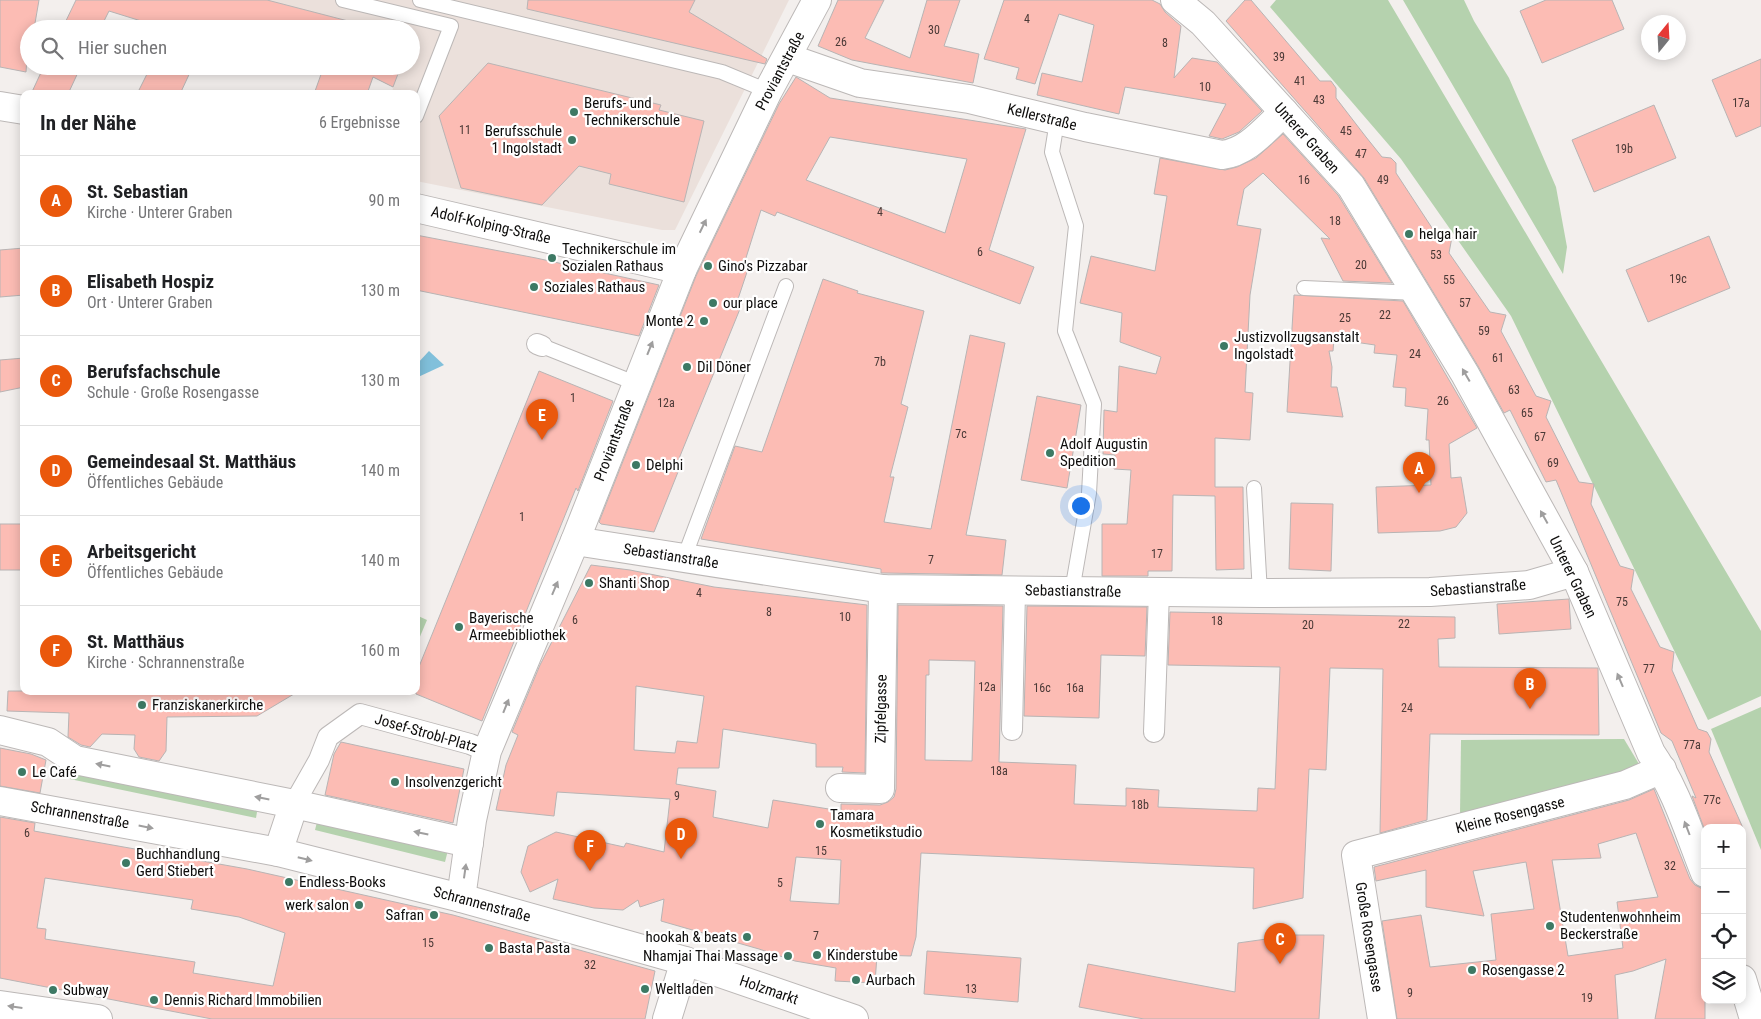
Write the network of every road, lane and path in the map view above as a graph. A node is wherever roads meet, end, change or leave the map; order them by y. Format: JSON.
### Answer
{"nodes":[{"id":1,"x":343,"y":0,"type":"edge"},
{"id":2,"x":420,"y":0,"type":"edge"},
{"id":3,"x":817,"y":0,"type":"edge"},
{"id":4,"x":1175,"y":0,"type":"edge"},
{"id":5,"x":788,"y":58,"type":"junction"},
{"id":6,"x":768,"y":91,"type":"junction"},
{"id":7,"x":0,"y":106,"type":"edge"},
{"id":8,"x":420,"y":106,"type":"edge"},
{"id":9,"x":20,"y":109,"type":"edge"},
{"id":10,"x":1284,"y":112,"type":"junction"},
{"id":11,"x":1057,"y":121,"type":"junction"},
{"id":12,"x":420,"y":209,"type":"edge"},
{"id":13,"x":682,"y":270,"type":"junction"},
{"id":14,"x":786,"y":286,"type":"dead end"},
{"id":15,"x":1304,"y":288,"type":"dead end"},
{"id":16,"x":1418,"y":293,"type":"junction"},
{"id":17,"x":539,"y":345,"type":"dead end"},
{"id":18,"x":635,"y":383,"type":"junction"},
{"id":19,"x":1254,"y":488,"type":"dead end"},
{"id":20,"x":575,"y":540,"type":"junction"},
{"id":21,"x":684,"y":558,"type":"junction"},
{"id":22,"x":1574,"y":572,"type":"junction"},
{"id":23,"x":883,"y":589,"type":"junction"},
{"id":24,"x":1016,"y":591,"type":"junction"},
{"id":25,"x":1072,"y":592,"type":"junction"},
{"id":26,"x":1158,"y":592,"type":"junction"},
{"id":27,"x":1260,"y":593,"type":"junction"},
{"id":28,"x":0,"y":730,"type":"edge"},
{"id":29,"x":1012,"y":730,"type":"dead end"},
{"id":30,"x":1154,"y":732,"type":"dead end"},
{"id":31,"x":487,"y":751,"type":"junction"},
{"id":32,"x":1662,"y":769,"type":"junction"},
{"id":33,"x":840,"y":788,"type":"dead end"},
{"id":34,"x":0,"y":801,"type":"edge"},
{"id":35,"x":294,"y":804,"type":"junction"},
{"id":36,"x":469,"y":843,"type":"junction"},
{"id":37,"x":278,"y":852,"type":"junction"},
{"id":38,"x":1356,"y":854,"type":"joint"},
{"id":39,"x":1703,"y":869,"type":"edge"},
{"id":40,"x":461,"y":898,"type":"junction"},
{"id":41,"x":685,"y":961,"type":"junction"},
{"id":42,"x":1746,"y":992,"type":"edge"},
{"id":43,"x":0,"y":1005,"type":"edge"},
{"id":44,"x":98,"y":1019,"type":"edge"},
{"id":45,"x":667,"y":1019,"type":"edge"},
{"id":46,"x":854,"y":1019,"type":"edge"},
{"id":47,"x":1382,"y":1019,"type":"edge"},
{"id":48,"x":1754,"y":1019,"type":"edge"}],
"edges":[{"from":1,"to":8,"type":"lane"},
{"from":2,"to":6,"type":"lane"},
{"from":3,"to":5,"type":"street","name":"Proviantstraße"},
{"from":4,"to":10,"type":"street","name":"Unterer Graben"},
{"from":5,"to":6,"type":"street","name":"Proviantstraße"},
{"from":5,"to":11,"type":"street","name":"Kellerstraße"},
{"from":13,"to":6,"type":"street","name":"Proviantstraße","one_way":true},
{"from":7,"to":9,"type":"street"},
{"from":10,"to":11,"type":"street","name":"Kellerstraße"},
{"from":10,"to":16,"type":"street","name":"Unterer Graben"},
{"from":11,"to":25,"type":"lane"},
{"from":12,"to":13,"type":"street","name":"Adolf-Kolping-Straße"},
{"from":18,"to":13,"type":"street","name":"Proviantstraße","one_way":true},
{"from":14,"to":21,"type":"lane"},
{"from":15,"to":16,"type":"lane"},
{"from":22,"to":16,"type":"street","name":"Unterer Graben","one_way":true},
{"from":17,"to":18,"type":"lane"},
{"from":18,"to":20,"type":"street","name":"Proviantstraße"},
{"from":19,"to":27,"type":"lane"},
{"from":20,"to":21,"type":"street","name":"Sebastianstraße"},
{"from":31,"to":20,"type":"street","name":"Proviantstraße","one_way":true},
{"from":21,"to":23,"type":"street","name":"Sebastianstraße"},
{"from":22,"to":27,"type":"street","name":"Sebastianstraße"},
{"from":32,"to":22,"type":"street","name":"Unterer Graben","one_way":true},
{"from":23,"to":24,"type":"street","name":"Sebastianstraße"},
{"from":23,"to":33,"type":"street","name":"Zipfelgasse"},
{"from":24,"to":25,"type":"street","name":"Sebastianstraße"},
{"from":24,"to":29,"type":"street"},
{"from":25,"to":26,"type":"street","name":"Sebastianstraße"},
{"from":26,"to":27,"type":"street","name":"Sebastianstraße"},
{"from":26,"to":30,"type":"street"},
{"from":35,"to":28,"type":"street","one_way":true},
{"from":31,"to":35,"type":"street","name":"Josef-Strobl-Platz"},
{"from":31,"to":36,"type":"street","name":"Proviantstraße"},
{"from":32,"to":38,"type":"street","name":"Kleine Rosengasse"},
{"from":39,"to":32,"type":"street","name":"Unterer Graben","one_way":true},
{"from":34,"to":37,"type":"street","name":"Schrannenstraße","one_way":true},
{"from":36,"to":35,"type":"street","one_way":true},
{"from":35,"to":37,"type":"street"},
{"from":40,"to":36,"type":"street","name":"Proviantstraße","one_way":true},
{"from":37,"to":40,"type":"street","name":"Schrannenstraße","one_way":true},
{"from":38,"to":47,"type":"street","name":"Große Rosengasse"},
{"from":40,"to":41,"type":"street","name":"Schrannenstraße"},
{"from":41,"to":45,"type":"street"},
{"from":41,"to":46,"type":"street","name":"Holzmarkt"},
{"from":42,"to":48,"type":"street"},
{"from":44,"to":43,"type":"street","one_way":true}]}
